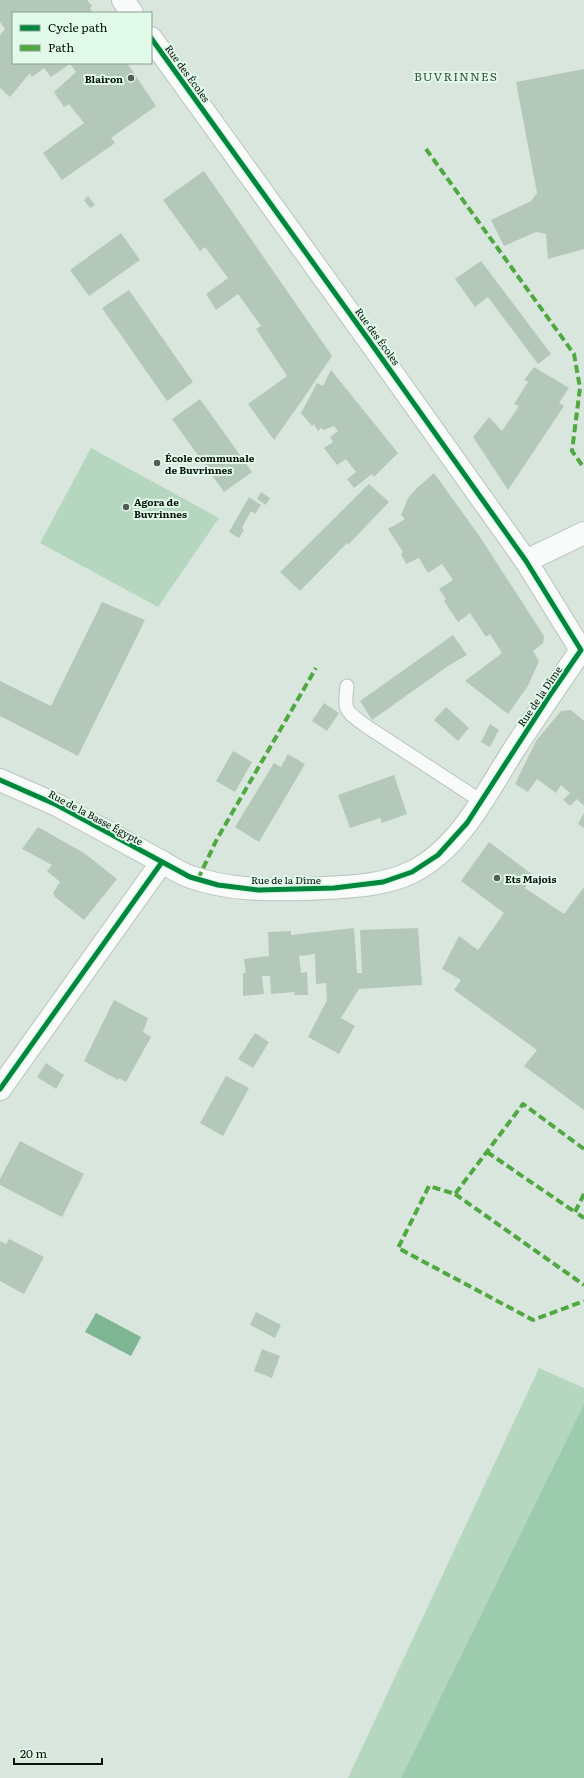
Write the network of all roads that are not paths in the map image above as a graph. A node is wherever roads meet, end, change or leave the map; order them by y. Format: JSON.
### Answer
{"nodes":[{"id":1,"x":123,"y":0,"type":"edge"},
{"id":2,"x":131,"y":12,"type":"edge"},
{"id":3,"x":152,"y":39,"type":"edge"},
{"id":4,"x":584,"y":533,"type":"edge"},
{"id":5,"x":526,"y":561,"type":"junction"},
{"id":6,"x":582,"y":653,"type":"edge"},
{"id":7,"x":347,"y":686,"type":"dead end"},
{"id":8,"x":0,"y":780,"type":"edge"},
{"id":9,"x":481,"y":801,"type":"junction"},
{"id":10,"x":162,"y":862,"type":"junction"},
{"id":11,"x":0,"y":1089,"type":"edge"}],
"edges":[{"from":1,"to":2,"type":"street"},
{"from":3,"to":5,"type":"street","name":"Rue des Écoles"},
{"from":4,"to":5,"type":"street"},
{"from":5,"to":6,"type":"street","name":"Rue des Écoles"},
{"from":6,"to":9,"type":"street","name":"Rue de la Dîme"},
{"from":7,"to":9,"type":"lane"},
{"from":8,"to":10,"type":"street","name":"Rue de la Basse Égypte"},
{"from":9,"to":10,"type":"street","name":"Rue de la Dîme"},
{"from":10,"to":11,"type":"street"}]}
